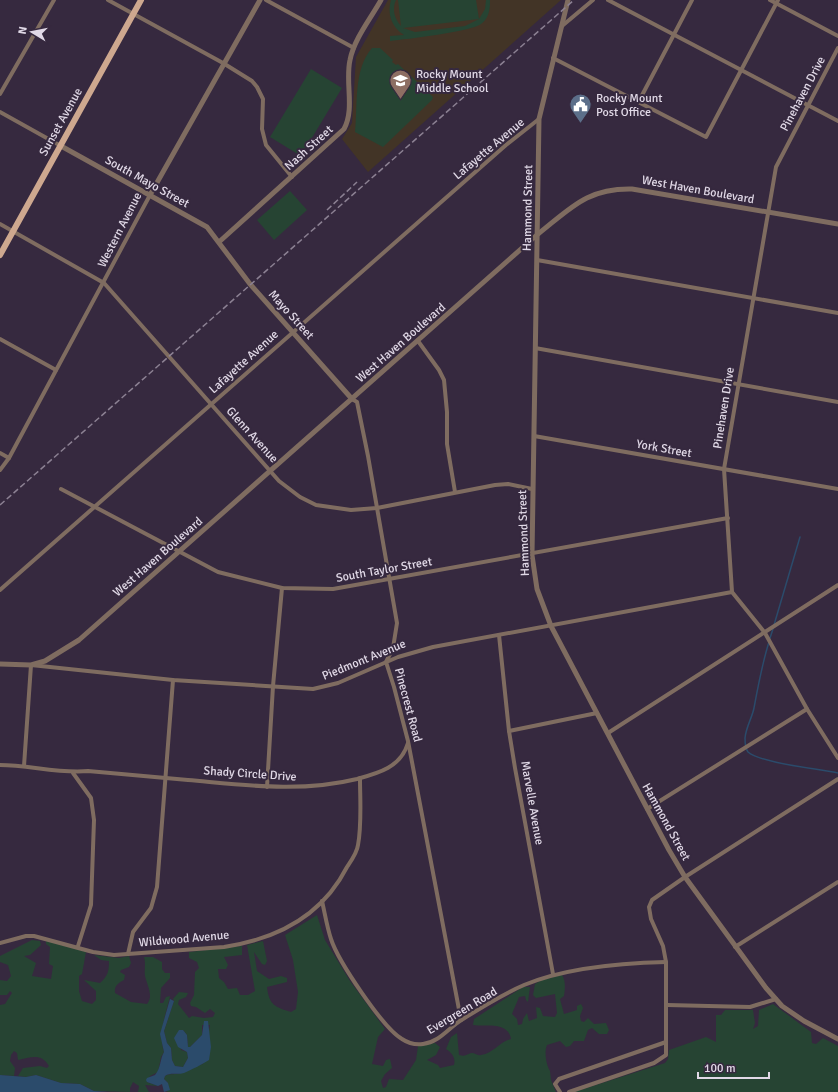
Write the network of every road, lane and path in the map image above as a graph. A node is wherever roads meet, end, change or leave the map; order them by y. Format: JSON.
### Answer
{"nodes":[{"id":1,"x":54,"y":0,"type":"edge"},
{"id":2,"x":108,"y":0,"type":"edge"},
{"id":3,"x":141,"y":0,"type":"edge"},
{"id":4,"x":260,"y":0,"type":"edge"},
{"id":5,"x":266,"y":0,"type":"edge"},
{"id":6,"x":381,"y":0,"type":"edge"},
{"id":7,"x":568,"y":0,"type":"edge"},
{"id":8,"x":593,"y":0,"type":"edge"},
{"id":9,"x":608,"y":0,"type":"edge"},
{"id":10,"x":692,"y":0,"type":"edge"},
{"id":11,"x":770,"y":0,"type":"edge"},
{"id":12,"x":777,"y":2,"type":"edge"},
{"id":13,"x":133,"y":14,"type":"junction"},
{"id":14,"x":561,"y":26,"type":"junction"},
{"id":15,"x":674,"y":34,"type":"junction"},
{"id":16,"x":838,"y":36,"type":"edge"},
{"id":17,"x":354,"y":48,"type":"junction"},
{"id":18,"x":838,"y":48,"type":"edge"},
{"id":19,"x":553,"y":58,"type":"junction"},
{"id":20,"x":223,"y":63,"type":"junction"},
{"id":21,"x":741,"y":70,"type":"junction"},
{"id":22,"x":0,"y":94,"type":"edge"},
{"id":23,"x":639,"y":101,"type":"junction"},
{"id":24,"x":807,"y":106,"type":"junction"},
{"id":25,"x":0,"y":112,"type":"edge"},
{"id":26,"x":540,"y":119,"type":"junction"},
{"id":27,"x":838,"y":121,"type":"edge"},
{"id":28,"x":61,"y":146,"type":"junction"},
{"id":29,"x":292,"y":177,"type":"junction"},
{"id":30,"x":150,"y":195,"type":"junction"},
{"id":31,"x":768,"y":212,"type":"junction"},
{"id":32,"x":0,"y":224,"type":"edge"},
{"id":33,"x":838,"y":224,"type":"edge"},
{"id":34,"x":13,"y":231,"type":"junction"},
{"id":35,"x":538,"y":234,"type":"junction"},
{"id":36,"x":218,"y":242,"type":"junction"},
{"id":37,"x":0,"y":255,"type":"edge"},
{"id":38,"x":536,"y":260,"type":"junction"},
{"id":39,"x":104,"y":283,"type":"junction"},
{"id":40,"x":752,"y":298,"type":"junction"},
{"id":41,"x":838,"y":313,"type":"edge"},
{"id":42,"x":293,"y":332,"type":"junction"},
{"id":43,"x":0,"y":339,"type":"edge"},
{"id":44,"x":418,"y":341,"type":"junction"},
{"id":45,"x":535,"y":348,"type":"junction"},
{"id":46,"x":56,"y":370,"type":"junction"},
{"id":47,"x":738,"y":383,"type":"junction"},
{"id":48,"x":352,"y":399,"type":"junction"},
{"id":49,"x":838,"y":402,"type":"edge"},
{"id":50,"x":212,"y":404,"type":"junction"},
{"id":51,"x":534,"y":436,"type":"junction"},
{"id":52,"x":0,"y":453,"type":"edge"},
{"id":53,"x":9,"y":458,"type":"junction"},
{"id":54,"x":724,"y":469,"type":"junction"},
{"id":55,"x":0,"y":470,"type":"edge"},
{"id":56,"x":271,"y":471,"type":"junction"},
{"id":57,"x":532,"y":489,"type":"junction"},
{"id":58,"x":838,"y":489,"type":"edge"},
{"id":59,"x":61,"y":490,"type":"dead end"},
{"id":60,"x":455,"y":492,"type":"junction"},
{"id":61,"x":95,"y":506,"type":"junction"},
{"id":62,"x":377,"y":508,"type":"junction"},
{"id":63,"x":728,"y":518,"type":"junction"},
{"id":64,"x":179,"y":552,"type":"junction"},
{"id":65,"x":532,"y":555,"type":"junction"},
{"id":66,"x":390,"y":579,"type":"junction"},
{"id":67,"x":838,"y":585,"type":"edge"},
{"id":68,"x":282,"y":588,"type":"junction"},
{"id":69,"x":0,"y":590,"type":"edge"},
{"id":70,"x":732,"y":592,"type":"junction"},
{"id":71,"x":551,"y":626,"type":"junction"},
{"id":72,"x":765,"y":633,"type":"junction"},
{"id":73,"x":499,"y":635,"type":"junction"},
{"id":74,"x":386,"y":662,"type":"junction"},
{"id":75,"x":0,"y":664,"type":"edge"},
{"id":76,"x":31,"y":665,"type":"junction"},
{"id":77,"x":173,"y":680,"type":"junction"},
{"id":78,"x":273,"y":686,"type":"junction"},
{"id":79,"x":807,"y":709,"type":"junction"},
{"id":80,"x":597,"y":713,"type":"junction"},
{"id":81,"x":509,"y":731,"type":"junction"},
{"id":82,"x":608,"y":733,"type":"junction"},
{"id":83,"x":408,"y":741,"type":"junction"},
{"id":84,"x":838,"y":758,"type":"edge"},
{"id":85,"x":0,"y":765,"type":"edge"},
{"id":86,"x":24,"y":766,"type":"junction"},
{"id":87,"x":73,"y":773,"type":"junction"},
{"id":88,"x":166,"y":778,"type":"junction"},
{"id":89,"x":360,"y":778,"type":"junction"},
{"id":90,"x":838,"y":779,"type":"edge"},
{"id":91,"x":267,"y":787,"type":"junction"},
{"id":92,"x":647,"y":809,"type":"junction"},
{"id":93,"x":685,"y":876,"type":"junction"},
{"id":94,"x":838,"y":882,"type":"edge"},
{"id":95,"x":322,"y":901,"type":"junction"},
{"id":96,"x":0,"y":943,"type":"edge"},
{"id":97,"x":78,"y":946,"type":"junction"},
{"id":98,"x":736,"y":947,"type":"junction"},
{"id":99,"x":128,"y":954,"type":"junction"},
{"id":100,"x":666,"y":962,"type":"junction"},
{"id":101,"x":553,"y":974,"type":"junction"},
{"id":102,"x":776,"y":999,"type":"junction"},
{"id":103,"x":667,"y":1005,"type":"junction"},
{"id":104,"x":462,"y":1020,"type":"junction"},
{"id":105,"x":838,"y":1039,"type":"edge"},
{"id":106,"x":666,"y":1042,"type":"junction"},
{"id":107,"x":560,"y":1092,"type":"edge"},
{"id":108,"x":569,"y":1092,"type":"edge"}],
"edges":[{"from":1,"to":22,"type":"street"},
{"from":2,"to":13,"type":"street"},
{"from":3,"to":13,"type":"main road","name":"Sunset Avenue"},
{"from":4,"to":20,"type":"street","name":"Western Avenue"},
{"from":5,"to":17,"type":"street"},
{"from":6,"to":17,"type":"street","name":"Nash Street"},
{"from":7,"to":14,"type":"street","name":"Hammond Street"},
{"from":8,"to":14,"type":"street"},
{"from":9,"to":15,"type":"street"},
{"from":10,"to":15,"type":"street"},
{"from":11,"to":12,"type":"street"},
{"from":12,"to":16,"type":"street"},
{"from":12,"to":21,"type":"street"},
{"from":13,"to":20,"type":"street"},
{"from":13,"to":28,"type":"main road","name":"Sunset Avenue"},
{"from":14,"to":19,"type":"street","name":"Hammond Street"},
{"from":15,"to":21,"type":"street"},
{"from":15,"to":23,"type":"street"},
{"from":17,"to":29,"type":"street","name":"Nash Street"},
{"from":18,"to":24,"type":"street","name":"Pinehaven Drive"},
{"from":19,"to":23,"type":"street"},
{"from":19,"to":26,"type":"street","name":"Hammond Street"},
{"from":20,"to":29,"type":"street"},
{"from":20,"to":30,"type":"street","name":"Western Avenue"},
{"from":21,"to":23,"type":"street"},
{"from":21,"to":24,"type":"street"},
{"from":24,"to":27,"type":"street"},
{"from":24,"to":31,"type":"street","name":"Pinehaven Drive"},
{"from":25,"to":28,"type":"street"},
{"from":26,"to":35,"type":"street","name":"Hammond Street"},
{"from":26,"to":42,"type":"street","name":"Lafayette Avenue"},
{"from":28,"to":30,"type":"street","name":"South Mayo Street"},
{"from":28,"to":34,"type":"main road","name":"Sunset Avenue"},
{"from":29,"to":36,"type":"street","name":"Nash Street"},
{"from":30,"to":36,"type":"street","name":"South Mayo Street"},
{"from":30,"to":39,"type":"street","name":"Western Avenue"},
{"from":31,"to":33,"type":"street","name":"West Haven Boulevard"},
{"from":31,"to":35,"type":"street","name":"West Haven Boulevard"},
{"from":31,"to":40,"type":"street","name":"Pinehaven Drive"},
{"from":32,"to":34,"type":"street","name":"Glenn Avenue"},
{"from":34,"to":37,"type":"main road","name":"Sunset Avenue"},
{"from":34,"to":39,"type":"street","name":"Glenn Avenue"},
{"from":35,"to":38,"type":"street","name":"Hammond Street"},
{"from":35,"to":44,"type":"street","name":"West Haven Boulevard"},
{"from":36,"to":42,"type":"street","name":"Mayo Street"},
{"from":38,"to":40,"type":"street"},
{"from":38,"to":45,"type":"street","name":"Hammond Street"},
{"from":39,"to":46,"type":"street","name":"Western Avenue"},
{"from":39,"to":50,"type":"street","name":"Glenn Avenue"},
{"from":40,"to":41,"type":"street"},
{"from":40,"to":47,"type":"street","name":"Pinehaven Drive"},
{"from":42,"to":48,"type":"street","name":"Mayo Street"},
{"from":42,"to":50,"type":"street","name":"Lafayette Avenue"},
{"from":43,"to":46,"type":"street"},
{"from":44,"to":48,"type":"street","name":"West Haven Boulevard"},
{"from":44,"to":60,"type":"street"},
{"from":45,"to":47,"type":"street"},
{"from":45,"to":51,"type":"street","name":"Hammond Street"},
{"from":46,"to":53,"type":"street","name":"Western Avenue"},
{"from":47,"to":49,"type":"street"},
{"from":47,"to":54,"type":"street","name":"Pinehaven Drive"},
{"from":48,"to":56,"type":"street","name":"West Haven Boulevard"},
{"from":48,"to":62,"type":"street","name":"Pinecrest Road"},
{"from":50,"to":56,"type":"street","name":"Glenn Avenue"},
{"from":50,"to":61,"type":"street","name":"Lafayette Avenue"},
{"from":51,"to":54,"type":"street","name":"York Street"},
{"from":51,"to":57,"type":"street","name":"Hammond Street"},
{"from":52,"to":53,"type":"street"},
{"from":53,"to":55,"type":"street","name":"Western Avenue"},
{"from":54,"to":58,"type":"street","name":"York Street"},
{"from":54,"to":63,"type":"street","name":"Pinehaven Drive"},
{"from":56,"to":62,"type":"street","name":"Glenn Avenue"},
{"from":56,"to":64,"type":"street","name":"West Haven Boulevard"},
{"from":57,"to":60,"type":"street","name":"Glenn Avenue"},
{"from":57,"to":65,"type":"street","name":"Hammond Street"},
{"from":59,"to":61,"type":"street","name":"South Taylor Street"},
{"from":60,"to":62,"type":"street","name":"Glenn Avenue"},
{"from":61,"to":64,"type":"street","name":"South Taylor Street"},
{"from":61,"to":69,"type":"street","name":"Lafayette Avenue"},
{"from":62,"to":66,"type":"street","name":"Pinecrest Road"},
{"from":63,"to":65,"type":"street","name":"South Taylor Street"},
{"from":63,"to":70,"type":"street","name":"Pinehaven Drive"},
{"from":64,"to":68,"type":"street","name":"South Taylor Street"},
{"from":64,"to":76,"type":"street","name":"West Haven Boulevard"},
{"from":65,"to":66,"type":"street","name":"South Taylor Street"},
{"from":65,"to":71,"type":"street","name":"Hammond Street"},
{"from":66,"to":68,"type":"street","name":"South Taylor Street"},
{"from":66,"to":74,"type":"street","name":"Pinecrest Road"},
{"from":67,"to":72,"type":"street"},
{"from":68,"to":78,"type":"street"},
{"from":70,"to":71,"type":"street","name":"Piedmont Avenue"},
{"from":70,"to":72,"type":"street"},
{"from":71,"to":73,"type":"street","name":"Piedmont Avenue"},
{"from":71,"to":80,"type":"street","name":"Hammond Street"},
{"from":72,"to":79,"type":"street"},
{"from":72,"to":82,"type":"street"},
{"from":73,"to":74,"type":"street","name":"Piedmont Avenue"},
{"from":73,"to":81,"type":"street","name":"Marvelle Avenue"},
{"from":74,"to":78,"type":"street","name":"Piedmont Avenue"},
{"from":74,"to":83,"type":"street","name":"Pinecrest Road"},
{"from":75,"to":76,"type":"street","name":"Piedmont Avenue"},
{"from":76,"to":77,"type":"street","name":"Piedmont Avenue"},
{"from":76,"to":86,"type":"street"},
{"from":77,"to":78,"type":"street","name":"Piedmont Avenue"},
{"from":77,"to":88,"type":"street"},
{"from":78,"to":91,"type":"street"},
{"from":79,"to":84,"type":"street"},
{"from":79,"to":92,"type":"street"},
{"from":80,"to":81,"type":"street"},
{"from":80,"to":82,"type":"street","name":"Hammond Street"},
{"from":81,"to":101,"type":"street","name":"Marvelle Avenue"},
{"from":82,"to":92,"type":"street","name":"Hammond Street"},
{"from":83,"to":89,"type":"street","name":"Shady Circle Drive"},
{"from":83,"to":104,"type":"street","name":"Pinecrest Road"},
{"from":85,"to":86,"type":"street"},
{"from":86,"to":87,"type":"street","name":"Shady Circle Drive"},
{"from":87,"to":88,"type":"street","name":"Shady Circle Drive"},
{"from":87,"to":97,"type":"street"},
{"from":88,"to":91,"type":"street","name":"Shady Circle Drive"},
{"from":88,"to":99,"type":"street"},
{"from":89,"to":91,"type":"street","name":"Shady Circle Drive"},
{"from":89,"to":95,"type":"street","name":"Wildwood Avenue"},
{"from":90,"to":93,"type":"street"},
{"from":92,"to":93,"type":"street","name":"Hammond Street"},
{"from":93,"to":98,"type":"street","name":"Hammond Street"},
{"from":93,"to":100,"type":"street"},
{"from":94,"to":98,"type":"street"},
{"from":95,"to":99,"type":"street","name":"Wildwood Avenue"},
{"from":95,"to":104,"type":"street","name":"Evergreen Road"},
{"from":96,"to":97,"type":"street","name":"Wildwood Avenue"},
{"from":97,"to":99,"type":"street","name":"Wildwood Avenue"},
{"from":98,"to":102,"type":"street","name":"Hammond Street"},
{"from":100,"to":101,"type":"street","name":"Evergreen Road"},
{"from":100,"to":103,"type":"street"},
{"from":101,"to":104,"type":"street","name":"Evergreen Road"},
{"from":102,"to":103,"type":"street"},
{"from":102,"to":105,"type":"street","name":"Hammond Street"},
{"from":103,"to":106,"type":"street"},
{"from":106,"to":107,"type":"street"},
{"from":106,"to":108,"type":"street"}]}
